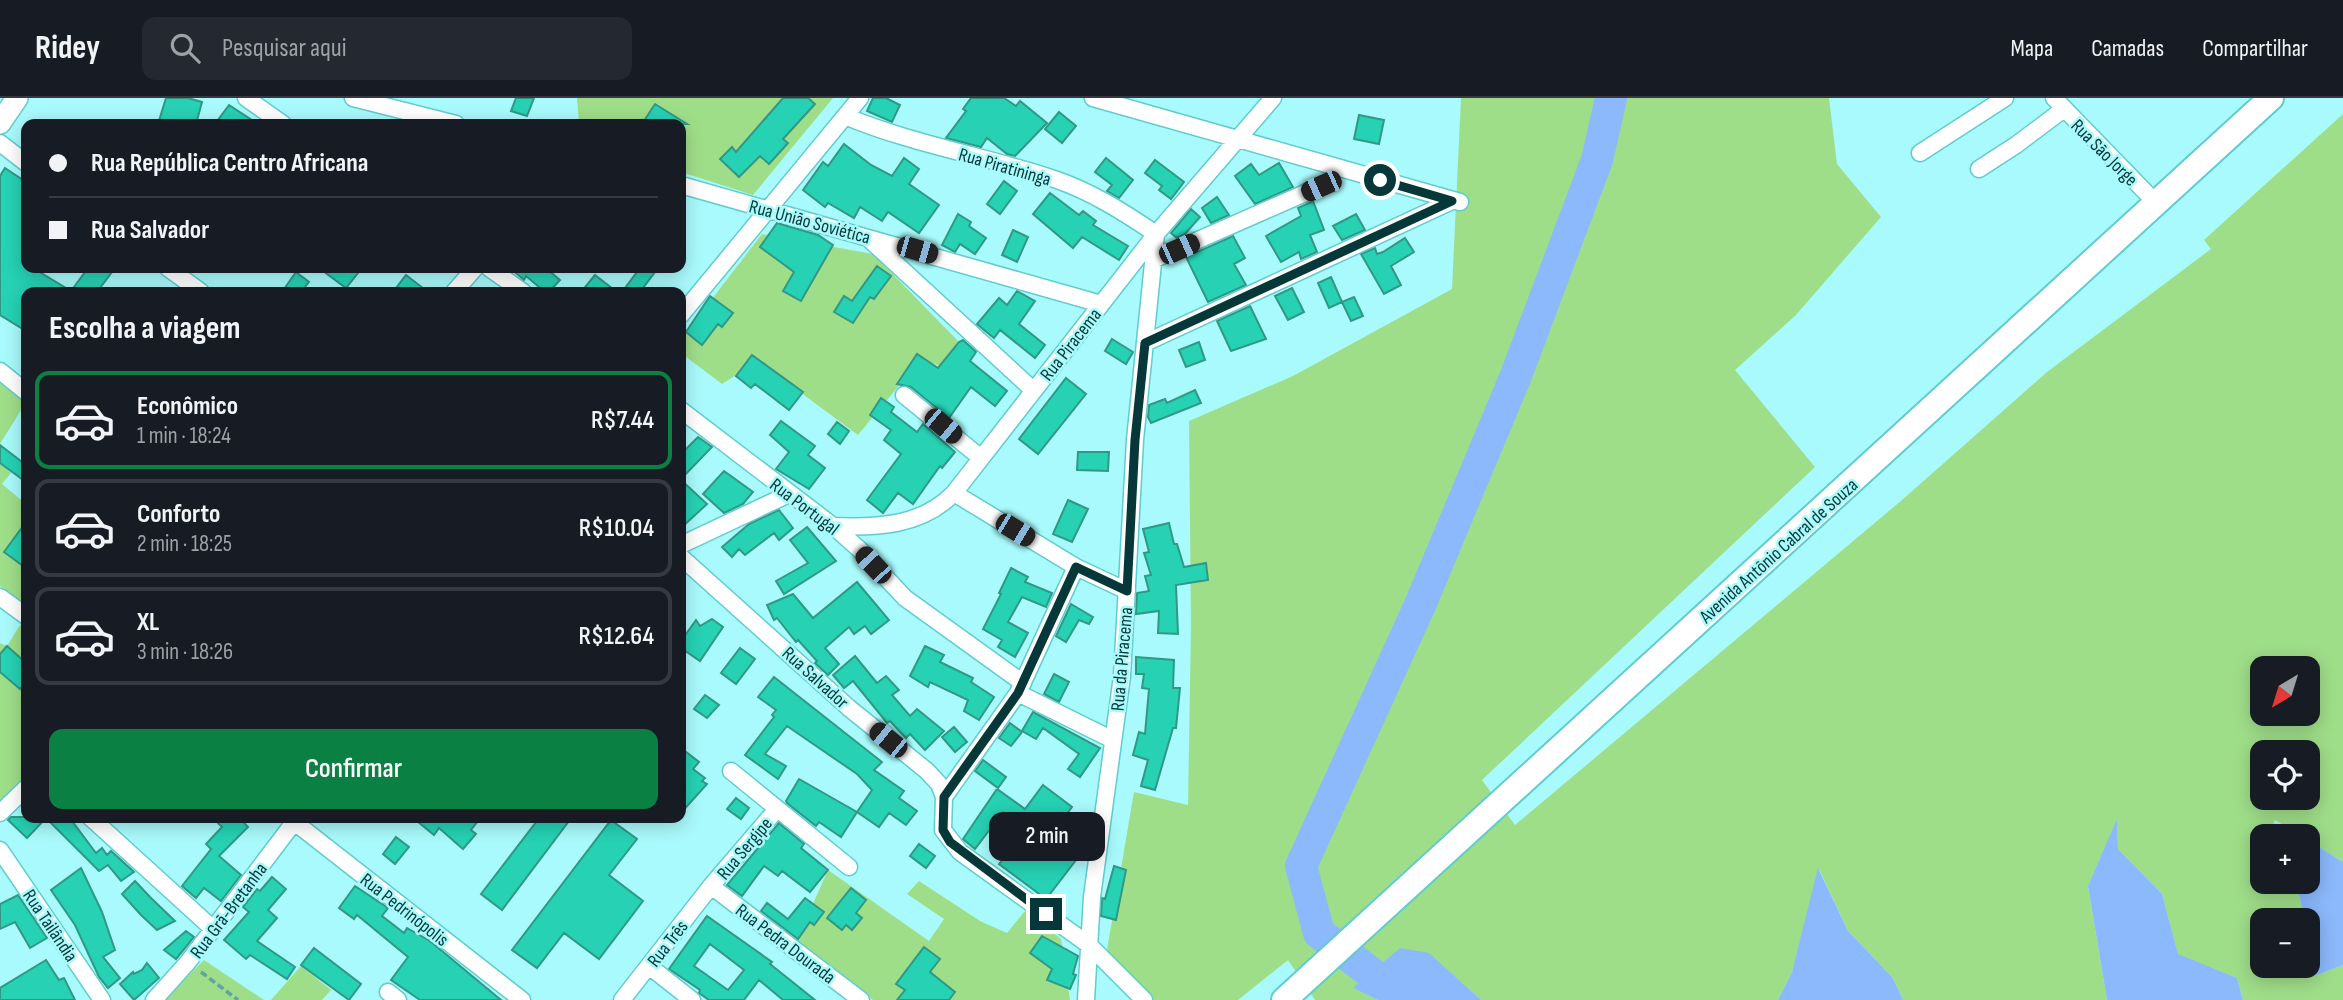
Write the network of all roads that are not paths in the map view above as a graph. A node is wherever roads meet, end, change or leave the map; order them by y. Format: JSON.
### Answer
{"nodes":[{"id":1,"x":17,"y":98,"type":"edge"},
{"id":2,"x":246,"y":98,"type":"edge"},
{"id":3,"x":353,"y":98,"type":"edge"},
{"id":4,"x":860,"y":98,"type":"edge"},
{"id":5,"x":1093,"y":98,"type":"edge"},
{"id":6,"x":1273,"y":98,"type":"edge"},
{"id":7,"x":2005,"y":98,"type":"edge"},
{"id":8,"x":2271,"y":98,"type":"edge"},
{"id":9,"x":2059,"y":104,"type":"edge"},
{"id":10,"x":845,"y":116,"type":"junction"},
{"id":11,"x":277,"y":119,"type":"edge"},
{"id":12,"x":436,"y":119,"type":"edge"},
{"id":13,"x":0,"y":123,"type":"edge"},
{"id":14,"x":1236,"y":138,"type":"junction"},
{"id":15,"x":0,"y":143,"type":"edge"},
{"id":16,"x":1920,"y":153,"type":"dead end"},
{"id":17,"x":21,"y":159,"type":"edge"},
{"id":18,"x":1979,"y":169,"type":"dead end"},
{"id":19,"x":686,"y":186,"type":"edge"},
{"id":20,"x":1321,"y":186,"type":"dead end"},
{"id":21,"x":2157,"y":204,"type":"junction"},
{"id":22,"x":767,"y":209,"type":"junction"},
{"id":23,"x":1156,"y":234,"type":"junction"},
{"id":24,"x":864,"y":235,"type":"junction"},
{"id":25,"x":1155,"y":259,"type":"junction"},
{"id":26,"x":175,"y":273,"type":"edge"},
{"id":27,"x":471,"y":273,"type":"edge"},
{"id":28,"x":498,"y":273,"type":"edge"},
{"id":29,"x":194,"y":287,"type":"edge"},
{"id":30,"x":458,"y":287,"type":"edge"},
{"id":31,"x":516,"y":287,"type":"edge"},
{"id":32,"x":1101,"y":304,"type":"junction"},
{"id":33,"x":686,"y":309,"type":"edge"},
{"id":34,"x":1145,"y":343,"type":"junction"},
{"id":35,"x":0,"y":372,"type":"edge"},
{"id":36,"x":21,"y":387,"type":"edge"},
{"id":37,"x":1033,"y":390,"type":"junction"},
{"id":38,"x":904,"y":395,"type":"dead end"},
{"id":39,"x":686,"y":414,"type":"edge"},
{"id":40,"x":981,"y":458,"type":"junction"},
{"id":41,"x":954,"y":493,"type":"junction"},
{"id":42,"x":789,"y":494,"type":"junction"},
{"id":43,"x":833,"y":526,"type":"junction"},
{"id":44,"x":686,"y":543,"type":"edge"},
{"id":45,"x":686,"y":561,"type":"edge"},
{"id":46,"x":1076,"y":567,"type":"junction"},
{"id":47,"x":1127,"y":591,"type":"junction"},
{"id":48,"x":0,"y":597,"type":"edge"},
{"id":49,"x":21,"y":612,"type":"edge"},
{"id":50,"x":1020,"y":688,"type":"junction"},
{"id":51,"x":1113,"y":740,"type":"junction"},
{"id":52,"x":731,"y":771,"type":"dead end"},
{"id":53,"x":21,"y":793,"type":"edge"},
{"id":54,"x":944,"y":797,"type":"junction"},
{"id":55,"x":776,"y":809,"type":"junction"},
{"id":56,"x":0,"y":813,"type":"edge"},
{"id":57,"x":97,"y":823,"type":"edge"},
{"id":58,"x":290,"y":823,"type":"edge"},
{"id":59,"x":298,"y":823,"type":"edge"},
{"id":60,"x":0,"y":850,"type":"edge"},
{"id":61,"x":849,"y":867,"type":"dead end"},
{"id":62,"x":711,"y":886,"type":"junction"},
{"id":63,"x":213,"y":929,"type":"junction"},
{"id":64,"x":1089,"y":944,"type":"junction"},
{"id":65,"x":649,"y":966,"type":"junction"},
{"id":66,"x":1289,"y":996,"type":"edge"},
{"id":67,"x":102,"y":1000,"type":"edge"},
{"id":68,"x":154,"y":1000,"type":"edge"},
{"id":69,"x":522,"y":1000,"type":"edge"},
{"id":70,"x":622,"y":1000,"type":"edge"},
{"id":71,"x":692,"y":1000,"type":"edge"},
{"id":72,"x":861,"y":1000,"type":"edge"},
{"id":73,"x":1086,"y":1000,"type":"edge"},
{"id":74,"x":1144,"y":1000,"type":"edge"}],
"edges":[{"from":1,"to":13,"type":"street"},
{"from":2,"to":11,"type":"street"},
{"from":3,"to":12,"type":"street"},
{"from":4,"to":10,"type":"street"},
{"from":5,"to":14,"type":"street"},
{"from":6,"to":14,"type":"street","name":"Rua Piracema"},
{"from":7,"to":16,"type":"street"},
{"from":8,"to":21,"type":"main road","name":"Avenida Antônio Cabral de Souza"},
{"from":9,"to":18,"type":"street"},
{"from":9,"to":21,"type":"street","name":"Rua São Jorge"},
{"from":10,"to":22,"type":"street"},
{"from":10,"to":23,"type":"street","name":"Rua Piratininga"},
{"from":14,"to":23,"type":"street","name":"Rua Piracema"},
{"from":14,"to":34,"type":"street"},
{"from":15,"to":17,"type":"street"},
{"from":19,"to":22,"type":"street","name":"Rua União Soviética"},
{"from":20,"to":25,"type":"street"},
{"from":21,"to":66,"type":"main road","name":"Avenida Antônio Cabral de Souza"},
{"from":22,"to":24,"type":"street","name":"Rua União Soviética"},
{"from":22,"to":33,"type":"street"},
{"from":23,"to":25,"type":"street","name":"Rua da Piracema"},
{"from":23,"to":32,"type":"street","name":"Rua Piracema"},
{"from":24,"to":32,"type":"street","name":"Rua União Soviética"},
{"from":24,"to":37,"type":"street"},
{"from":25,"to":34,"type":"street","name":"Rua da Piracema"},
{"from":26,"to":29,"type":"street"},
{"from":27,"to":30,"type":"street"},
{"from":28,"to":31,"type":"street"},
{"from":32,"to":37,"type":"street","name":"Rua Piracema"},
{"from":34,"to":47,"type":"street","name":"Rua da Piracema"},
{"from":35,"to":36,"type":"street"},
{"from":37,"to":40,"type":"street","name":"Rua Piracema"},
{"from":38,"to":40,"type":"street"},
{"from":39,"to":42,"type":"street","name":"Rua Portugal"},
{"from":40,"to":41,"type":"street","name":"Rua Piracema"},
{"from":41,"to":43,"type":"street","name":"Rua Piracema"},
{"from":41,"to":46,"type":"street"},
{"from":42,"to":43,"type":"street","name":"Rua Portugal"},
{"from":42,"to":44,"type":"street"},
{"from":43,"to":50,"type":"street","name":"Rua Portugal"},
{"from":45,"to":54,"type":"street","name":"Rua Salvador"},
{"from":46,"to":47,"type":"street"},
{"from":46,"to":50,"type":"street"},
{"from":47,"to":51,"type":"street","name":"Rua da Piracema"},
{"from":48,"to":49,"type":"street"},
{"from":50,"to":51,"type":"street","name":"Rua Portugal"},
{"from":50,"to":54,"type":"street"},
{"from":51,"to":64,"type":"street","name":"Rua da Piracema"},
{"from":52,"to":55,"type":"street","name":"Rua Sergipe"},
{"from":53,"to":56,"type":"street"},
{"from":54,"to":64,"type":"street"},
{"from":55,"to":61,"type":"street","name":"Rua Sergipe"},
{"from":55,"to":62,"type":"street","name":"Rua Sergipe"},
{"from":57,"to":63,"type":"street"},
{"from":58,"to":63,"type":"street","name":"Rua Grã-Bretanha"},
{"from":59,"to":69,"type":"street","name":"Rua Pedrinópolis"},
{"from":60,"to":67,"type":"street","name":"Rua Tailândia"},
{"from":62,"to":65,"type":"street","name":"Rua Três"},
{"from":62,"to":72,"type":"street","name":"Rua Pedra Dourada"},
{"from":63,"to":68,"type":"street","name":"Rua Grã-Bretanha"},
{"from":64,"to":73,"type":"street","name":"Rua da Piracema"},
{"from":64,"to":74,"type":"street"},
{"from":65,"to":70,"type":"street","name":"Rua Três"},
{"from":65,"to":71,"type":"street"}]}
